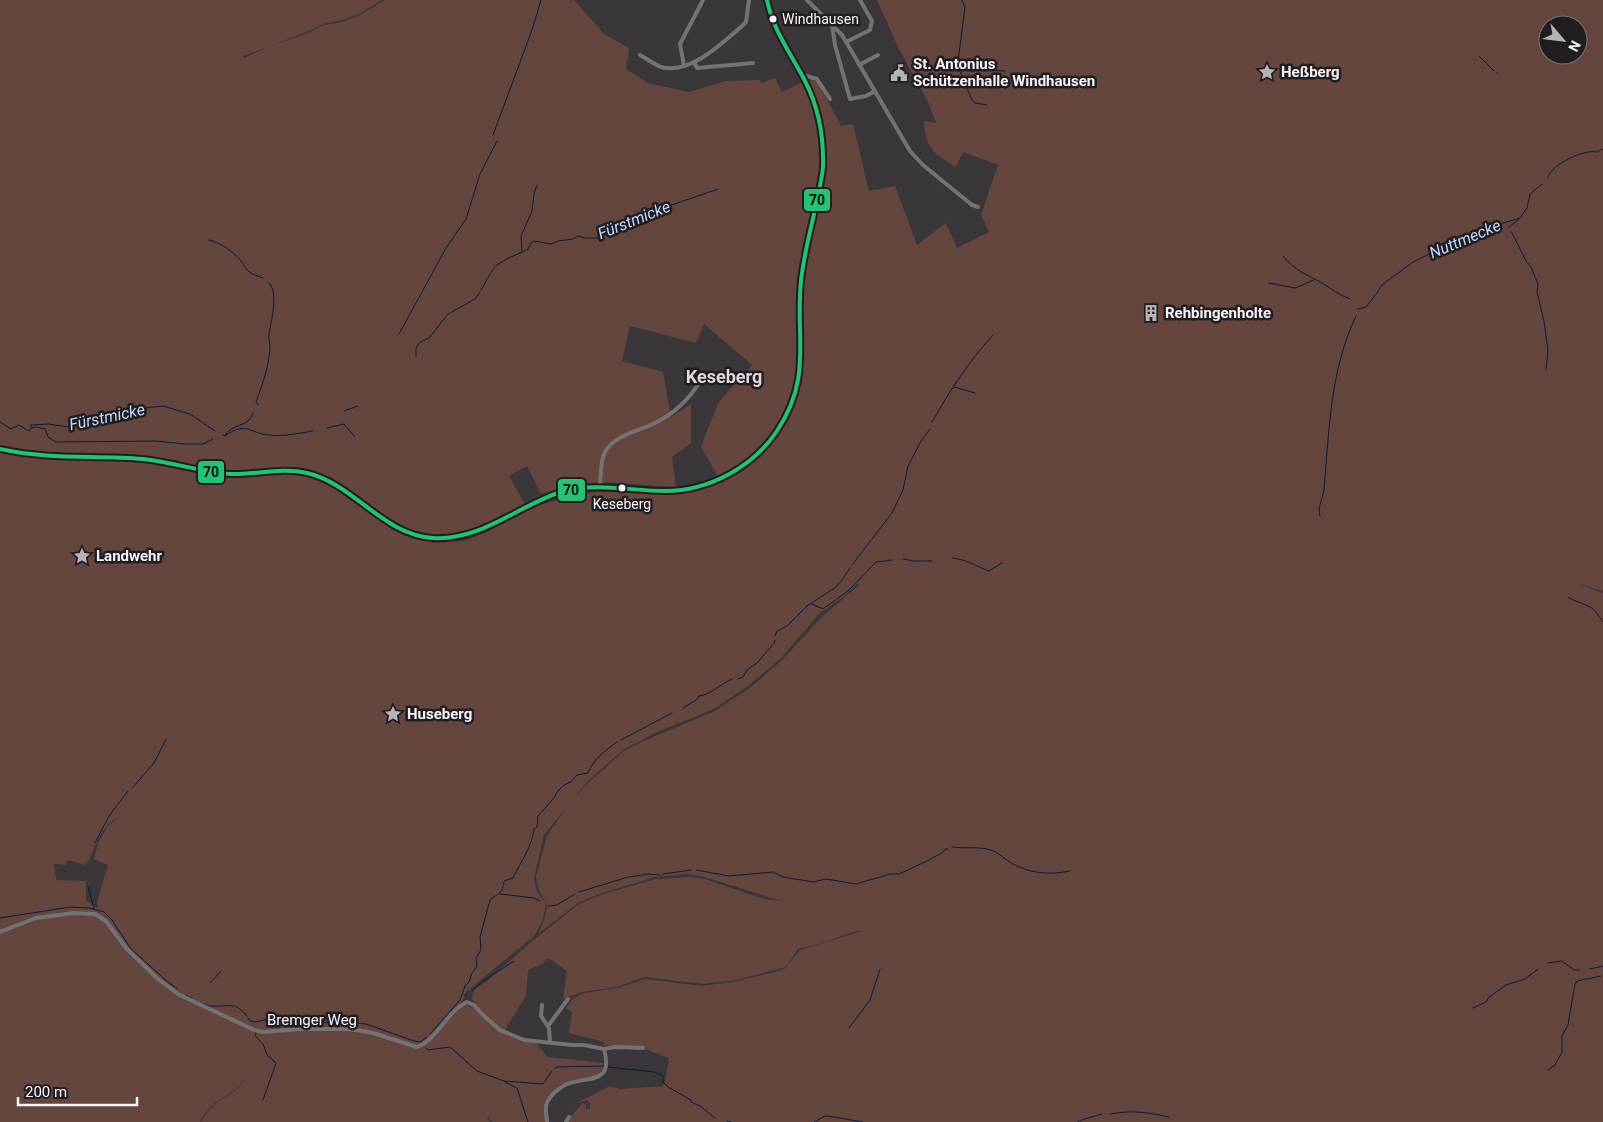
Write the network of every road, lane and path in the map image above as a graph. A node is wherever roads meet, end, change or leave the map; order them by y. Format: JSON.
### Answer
{"nodes":[{"id":1,"x":704,"y":0,"type":"edge"},
{"id":2,"x":749,"y":0,"type":"edge"},
{"id":3,"x":766,"y":0,"type":"edge"},
{"id":4,"x":807,"y":0,"type":"edge"},
{"id":5,"x":860,"y":0,"type":"edge"},
{"id":6,"x":832,"y":25,"type":"junction"},
{"id":7,"x":846,"y":42,"type":"junction"},
{"id":8,"x":640,"y":55,"type":"dead end"},
{"id":9,"x":878,"y":55,"type":"dead end"},
{"id":10,"x":694,"y":62,"type":"junction"},
{"id":11,"x":753,"y":63,"type":"dead end"},
{"id":12,"x":859,"y":65,"type":"junction"},
{"id":13,"x":684,"y":66,"type":"junction"},
{"id":14,"x":803,"y":75,"type":"junction"},
{"id":15,"x":875,"y":91,"type":"junction"},
{"id":16,"x":830,"y":99,"type":"dead end"},
{"id":17,"x":978,"y":207,"type":"dead end"},
{"id":18,"x":700,"y":381,"type":"dead end"},
{"id":19,"x":0,"y":449,"type":"edge"},
{"id":20,"x":600,"y":486,"type":"junction"},
{"id":21,"x":0,"y":932,"type":"edge"},
{"id":22,"x":568,"y":999,"type":"dead end"},
{"id":23,"x":542,"y":1005,"type":"dead end"},
{"id":24,"x":548,"y":1026,"type":"junction"},
{"id":25,"x":550,"y":1042,"type":"junction"},
{"id":26,"x":643,"y":1048,"type":"dead end"},
{"id":27,"x":604,"y":1049,"type":"junction"},
{"id":28,"x":569,"y":1117,"type":"dead end"},
{"id":29,"x":547,"y":1122,"type":"edge"},
{"id":30,"x":566,"y":1122,"type":"edge"}],
"edges":[{"from":1,"to":13,"type":"street"},
{"from":2,"to":10,"type":"street"},
{"from":3,"to":14,"type":"main road"},
{"from":4,"to":6,"type":"street"},
{"from":5,"to":7,"type":"street"},
{"from":6,"to":7,"type":"street"},
{"from":6,"to":15,"type":"street"},
{"from":7,"to":12,"type":"street"},
{"from":8,"to":13,"type":"street"},
{"from":9,"to":12,"type":"street"},
{"from":10,"to":11,"type":"street"},
{"from":10,"to":13,"type":"street"},
{"from":12,"to":15,"type":"street"},
{"from":14,"to":16,"type":"street"},
{"from":14,"to":20,"type":"main road"},
{"from":15,"to":17,"type":"street"},
{"from":18,"to":20,"type":"street"},
{"from":19,"to":20,"type":"main road"},
{"from":21,"to":25,"type":"street","name":"Bremger Weg"},
{"from":22,"to":24,"type":"street"},
{"from":23,"to":24,"type":"street"},
{"from":24,"to":25,"type":"street"},
{"from":25,"to":27,"type":"street"},
{"from":26,"to":27,"type":"street"},
{"from":27,"to":29,"type":"street"},
{"from":28,"to":30,"type":"street"}]}
